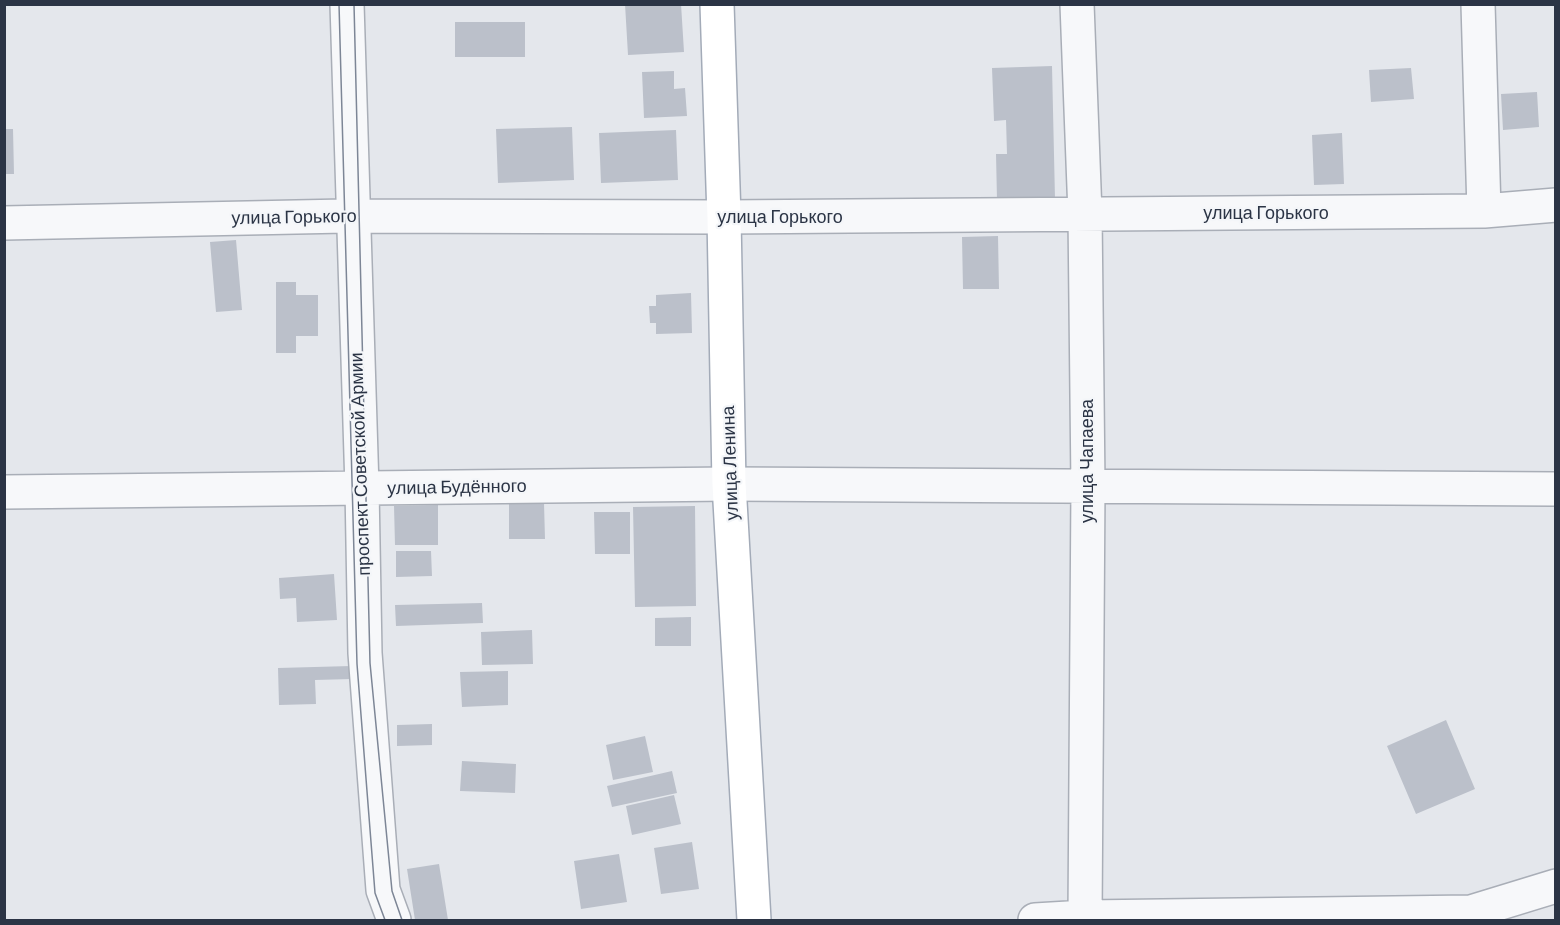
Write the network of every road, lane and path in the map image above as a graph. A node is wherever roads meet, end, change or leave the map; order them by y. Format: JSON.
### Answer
{"nodes":[{"id":1,"x":347,"y":4,"type":"edge"},
{"id":2,"x":717,"y":4,"type":"edge"},
{"id":3,"x":1077,"y":4,"type":"edge"},
{"id":4,"x":1478,"y":4,"type":"edge"},
{"id":5,"x":1556,"y":206,"type":"edge"},
{"id":6,"x":1484,"y":211,"type":"junction"},
{"id":7,"x":1085,"y":214,"type":"junction"},
{"id":8,"x":353,"y":216,"type":"junction"},
{"id":9,"x":724,"y":217,"type":"junction"},
{"id":10,"x":4,"y":223,"type":"edge"},
{"id":11,"x":729,"y":484,"type":"junction"},
{"id":12,"x":1088,"y":486,"type":"junction"},
{"id":13,"x":362,"y":488,"type":"junction"},
{"id":14,"x":1556,"y":489,"type":"edge"},
{"id":15,"x":4,"y":492,"type":"edge"},
{"id":16,"x":1556,"y":886,"type":"edge"},
{"id":17,"x":1085,"y":917,"type":"junction"},
{"id":18,"x":394,"y":921,"type":"edge"},
{"id":19,"x":754,"y":921,"type":"edge"},
{"id":20,"x":1035,"y":921,"type":"edge"}],
"edges":[{"from":1,"to":8,"type":"street","name":"проспект Советской Армии"},
{"from":2,"to":9,"type":"main road","name":"улица Ленина"},
{"from":3,"to":7,"type":"street","name":"улица Чапаева"},
{"from":4,"to":6,"type":"street"},
{"from":5,"to":6,"type":"street","name":"улица Горького"},
{"from":6,"to":7,"type":"street","name":"улица Горького"},
{"from":7,"to":9,"type":"street","name":"улица Горького"},
{"from":7,"to":12,"type":"street","name":"улица Чапаева"},
{"from":8,"to":9,"type":"street","name":"улица Горького"},
{"from":8,"to":10,"type":"street","name":"улица Горького"},
{"from":8,"to":13,"type":"street","name":"проспект Советской Армии"},
{"from":9,"to":11,"type":"main road","name":"улица Ленина"},
{"from":11,"to":12,"type":"street","name":"улица Будённого"},
{"from":11,"to":13,"type":"street","name":"улица Будённого"},
{"from":11,"to":19,"type":"main road","name":"улица Ленина"},
{"from":12,"to":14,"type":"street","name":"улица Будённого"},
{"from":12,"to":17,"type":"street","name":"улица Чапаева"},
{"from":13,"to":15,"type":"street","name":"улица Будённого"},
{"from":13,"to":18,"type":"street","name":"проспект Советской Армии"},
{"from":16,"to":17,"type":"street"},
{"from":17,"to":20,"type":"street"}]}
